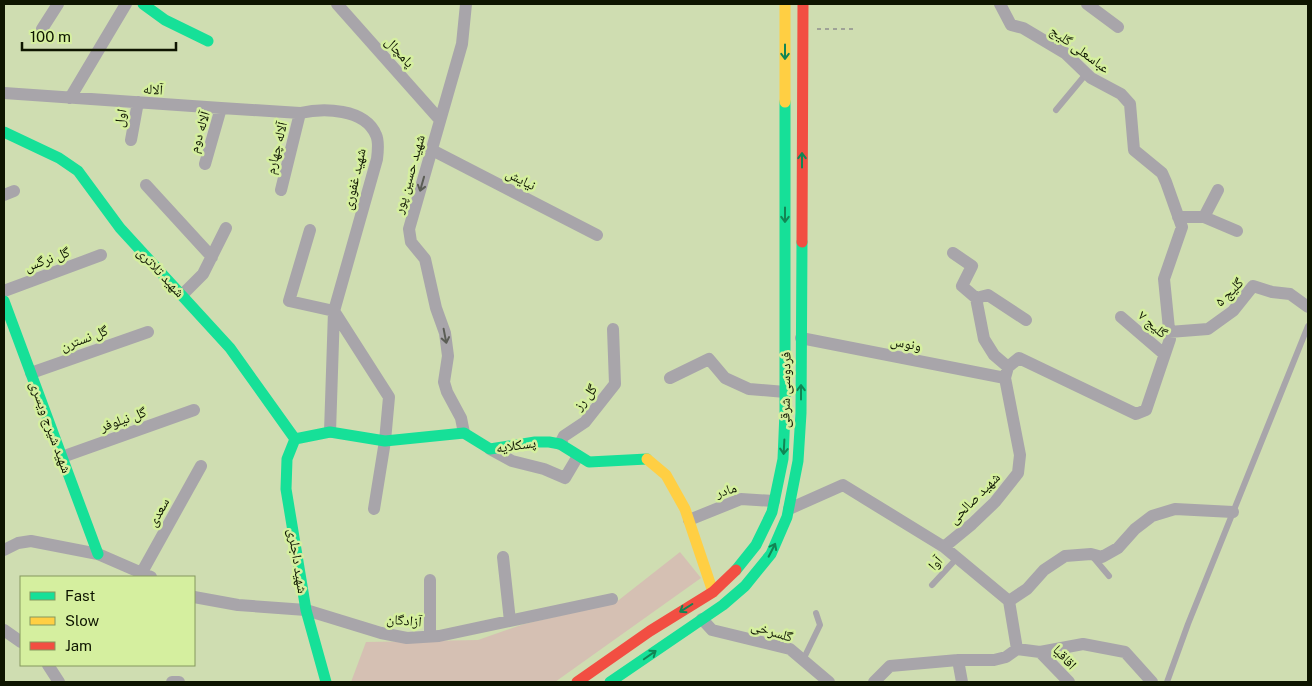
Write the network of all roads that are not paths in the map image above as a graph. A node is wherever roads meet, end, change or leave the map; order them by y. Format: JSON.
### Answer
{"nodes":[{"id":1,"x":58,"y":4,"type":"edge"},
{"id":2,"x":126,"y":4,"type":"edge"},
{"id":3,"x":142,"y":4,"type":"edge"},
{"id":4,"x":337,"y":4,"type":"edge"},
{"id":5,"x":466,"y":4,"type":"edge"},
{"id":6,"x":785,"y":4,"type":"edge"},
{"id":7,"x":802,"y":4,"type":"edge"},
{"id":8,"x":1000,"y":4,"type":"edge"},
{"id":9,"x":1086,"y":4,"type":"edge"},
{"id":10,"x":1118,"y":27,"type":"dead end"},
{"id":11,"x":42,"y":29,"type":"dead end"},
{"id":12,"x":208,"y":41,"type":"dead end"},
{"id":13,"x":1086,"y":74,"type":"junction"},
{"id":14,"x":4,"y":93,"type":"edge"},
{"id":15,"x":70,"y":98,"type":"junction"},
{"id":16,"x":138,"y":102,"type":"junction"},
{"id":17,"x":222,"y":108,"type":"junction"},
{"id":18,"x":1056,"y":110,"type":"dead end"},
{"id":19,"x":300,"y":113,"type":"junction"},
{"id":20,"x":440,"y":120,"type":"junction"},
{"id":21,"x":4,"y":132,"type":"edge"},
{"id":22,"x":131,"y":140,"type":"dead end"},
{"id":23,"x":432,"y":150,"type":"junction"},
{"id":24,"x":205,"y":164,"type":"dead end"},
{"id":25,"x":146,"y":185,"type":"dead end"},
{"id":26,"x":281,"y":190,"type":"dead end"},
{"id":27,"x":1218,"y":190,"type":"dead end"},
{"id":28,"x":1178,"y":217,"type":"junction"},
{"id":29,"x":1204,"y":217,"type":"junction"},
{"id":30,"x":226,"y":228,"type":"dead end"},
{"id":31,"x":310,"y":230,"type":"dead end"},
{"id":32,"x":1237,"y":231,"type":"dead end"},
{"id":33,"x":598,"y":234,"type":"dead end"},
{"id":34,"x":954,"y":253,"type":"dead end"},
{"id":35,"x":101,"y":255,"type":"dead end"},
{"id":36,"x":212,"y":257,"type":"junction"},
{"id":37,"x":4,"y":291,"type":"edge"},
{"id":38,"x":182,"y":295,"type":"junction"},
{"id":39,"x":976,"y":298,"type":"junction"},
{"id":40,"x":4,"y":301,"type":"edge"},
{"id":41,"x":1308,"y":307,"type":"edge"},
{"id":42,"x":334,"y":311,"type":"junction"},
{"id":43,"x":1121,"y":317,"type":"dead end"},
{"id":44,"x":1026,"y":320,"type":"dead end"},
{"id":45,"x":1308,"y":326,"type":"edge"},
{"id":46,"x":613,"y":329,"type":"dead end"},
{"id":47,"x":148,"y":332,"type":"dead end"},
{"id":48,"x":1169,"y":332,"type":"junction"},
{"id":49,"x":801,"y":338,"type":"junction"},
{"id":50,"x":1164,"y":354,"type":"junction"},
{"id":51,"x":1006,"y":372,"type":"junction"},
{"id":52,"x":31,"y":373,"type":"junction"},
{"id":53,"x":670,"y":378,"type":"dead end"},
{"id":54,"x":786,"y":392,"type":"junction"},
{"id":55,"x":194,"y":410,"type":"dead end"},
{"id":56,"x":330,"y":432,"type":"junction"},
{"id":57,"x":464,"y":433,"type":"junction"},
{"id":58,"x":295,"y":439,"type":"junction"},
{"id":59,"x":385,"y":441,"type":"junction"},
{"id":60,"x":560,"y":444,"type":"junction"},
{"id":61,"x":490,"y":449,"type":"junction"},
{"id":62,"x":578,"y":456,"type":"junction"},
{"id":63,"x":62,"y":457,"type":"junction"},
{"id":64,"x":201,"y":466,"type":"dead end"},
{"id":65,"x":774,"y":501,"type":"junction"},
{"id":66,"x":374,"y":509,"type":"dead end"},
{"id":67,"x":789,"y":509,"type":"junction"},
{"id":68,"x":1233,"y":512,"type":"junction"},
{"id":69,"x":689,"y":520,"type":"junction"},
{"id":70,"x":944,"y":547,"type":"junction"},
{"id":71,"x":4,"y":550,"type":"edge"},
{"id":72,"x":98,"y":554,"type":"junction"},
{"id":73,"x":1091,"y":554,"type":"junction"},
{"id":74,"x":503,"y":557,"type":"dead end"},
{"id":75,"x":957,"y":558,"type":"junction"},
{"id":76,"x":146,"y":575,"type":"edge"},
{"id":77,"x":1109,"y":576,"type":"dead end"},
{"id":78,"x":430,"y":580,"type":"dead end"},
{"id":79,"x":932,"y":585,"type":"dead end"},
{"id":80,"x":713,"y":592,"type":"junction"},
{"id":81,"x":195,"y":597,"type":"edge"},
{"id":82,"x":612,"y":599,"type":"dead end"},
{"id":83,"x":1009,"y":601,"type":"junction"},
{"id":84,"x":306,"y":610,"type":"junction"},
{"id":85,"x":816,"y":613,"type":"dead end"},
{"id":86,"x":702,"y":619,"type":"junction"},
{"id":87,"x":510,"y":621,"type":"junction"},
{"id":88,"x":4,"y":630,"type":"edge"},
{"id":89,"x":430,"y":636,"type":"junction"},
{"id":90,"x":20,"y":641,"type":"edge"},
{"id":91,"x":1017,"y":649,"type":"junction"},
{"id":92,"x":1040,"y":652,"type":"junction"},
{"id":93,"x":803,"y":660,"type":"junction"},
{"id":94,"x":958,"y":660,"type":"junction"},
{"id":95,"x":49,"y":666,"type":"edge"},
{"id":96,"x":620,"y":678,"type":"edge"},
{"id":97,"x":59,"y":682,"type":"edge"},
{"id":98,"x":172,"y":682,"type":"edge"},
{"id":99,"x":179,"y":682,"type":"edge"},
{"id":100,"x":326,"y":682,"type":"edge"},
{"id":101,"x":577,"y":682,"type":"edge"},
{"id":102,"x":610,"y":682,"type":"edge"},
{"id":103,"x":827,"y":682,"type":"edge"},
{"id":104,"x":874,"y":682,"type":"edge"},
{"id":105,"x":962,"y":682,"type":"edge"},
{"id":106,"x":1069,"y":682,"type":"edge"},
{"id":107,"x":1152,"y":682,"type":"edge"},
{"id":108,"x":1167,"y":682,"type":"edge"}],
"edges":[{"from":1,"to":11,"type":"street"},
{"from":2,"to":15,"type":"street"},
{"from":3,"to":12,"type":"street"},
{"from":4,"to":20,"type":"street","name":"پامچال"},
{"from":5,"to":20,"type":"street","name":"شهید حسین پور"},
{"from":6,"to":54,"type":"street","name":"فردوسی شرقی","one_way":true},
{"from":49,"to":7,"type":"street","name":"فردوسی شرقی","one_way":true},
{"from":8,"to":13,"type":"street","name":"عباسعلی گلیج"},
{"from":9,"to":10,"type":"street"},
{"from":13,"to":18,"type":"lane"},
{"from":13,"to":28,"type":"street","name":"عباسعلی گلیج"},
{"from":14,"to":15,"type":"street","name":"آلاله"},
{"from":15,"to":16,"type":"street","name":"آلاله"},
{"from":16,"to":17,"type":"street","name":"آلاله"},
{"from":16,"to":22,"type":"street","name":"اول"},
{"from":17,"to":19,"type":"street","name":"آلاله"},
{"from":17,"to":24,"type":"street","name":"آلاله دوم"},
{"from":19,"to":26,"type":"street","name":"آلاله چهارم"},
{"from":19,"to":42,"type":"street","name":"شهید غفوری"},
{"from":20,"to":23,"type":"street","name":"شهید حسین پور"},
{"from":21,"to":38,"type":"street","name":"شهید تلاتری"},
{"from":23,"to":33,"type":"street","name":"نیایش"},
{"from":23,"to":57,"type":"street","name":"شهید حسین پور","one_way":true},
{"from":25,"to":36,"type":"street"},
{"from":27,"to":29,"type":"street"},
{"from":28,"to":29,"type":"street"},
{"from":28,"to":48,"type":"street","name":"عباسعلی گلیج"},
{"from":29,"to":32,"type":"street"},
{"from":30,"to":36,"type":"street"},
{"from":31,"to":42,"type":"street"},
{"from":34,"to":39,"type":"street"},
{"from":35,"to":37,"type":"street","name":"گل نرگس"},
{"from":36,"to":38,"type":"street"},
{"from":38,"to":58,"type":"street","name":"شهید تلاتری"},
{"from":39,"to":44,"type":"street"},
{"from":39,"to":51,"type":"street"},
{"from":40,"to":52,"type":"street","name":"شهید شیرج ویسری"},
{"from":41,"to":48,"type":"street","name":"گلیج ۵"},
{"from":42,"to":56,"type":"street","name":"شهید غفوری"},
{"from":42,"to":59,"type":"street"},
{"from":43,"to":50,"type":"street","name":"گلیج ۷"},
{"from":45,"to":68,"type":"lane"},
{"from":46,"to":60,"type":"street","name":"گل رز"},
{"from":47,"to":52,"type":"street","name":"گل نسترن"},
{"from":48,"to":50,"type":"street","name":"عباسعلی گلیج"},
{"from":49,"to":51,"type":"street","name":"ونوس"},
{"from":67,"to":49,"type":"street","name":"فردوسی شرقی","one_way":true},
{"from":50,"to":51,"type":"street","name":"عباسعلی گلیج"},
{"from":51,"to":70,"type":"street","name":"شهید صالحی"},
{"from":52,"to":63,"type":"street","name":"شهید شیرج ویسری"},
{"from":53,"to":54,"type":"street"},
{"from":54,"to":65,"type":"street","name":"فردوسی شرقی","one_way":true},
{"from":55,"to":63,"type":"street","name":"گل نیلوفر"},
{"from":56,"to":58,"type":"street"},
{"from":56,"to":59,"type":"street"},
{"from":57,"to":59,"type":"street"},
{"from":57,"to":61,"type":"street","name":"پسکلایه"},
{"from":58,"to":84,"type":"street","name":"شهید داجلری"},
{"from":59,"to":66,"type":"street"},
{"from":60,"to":61,"type":"street","name":"پسکلایه"},
{"from":60,"to":62,"type":"street","name":"پسکلایه"},
{"from":61,"to":62,"type":"street"},
{"from":62,"to":69,"type":"street","name":"پسکلایه"},
{"from":63,"to":72,"type":"street","name":"شهید شیرج ویسری"},
{"from":64,"to":76,"type":"street","name":"سعدی"},
{"from":65,"to":69,"type":"street","name":"مادر"},
{"from":65,"to":80,"type":"street","name":"فردوسی شرقی"},
{"from":67,"to":70,"type":"street"},
{"from":86,"to":67,"type":"street","name":"فردوسی شرقی","one_way":true},
{"from":68,"to":73,"type":"street"},
{"from":68,"to":108,"type":"lane"},
{"from":69,"to":80,"type":"street","name":"پسکلایه"},
{"from":70,"to":75,"type":"street"},
{"from":71,"to":72,"type":"street"},
{"from":72,"to":76,"type":"street"},
{"from":73,"to":77,"type":"lane"},
{"from":73,"to":83,"type":"street"},
{"from":74,"to":87,"type":"street"},
{"from":75,"to":79,"type":"lane","name":"آوا"},
{"from":75,"to":83,"type":"street"},
{"from":78,"to":89,"type":"street"},
{"from":80,"to":101,"type":"street","name":"فردوسی شرقی","one_way":true},
{"from":81,"to":84,"type":"street","name":"آزادگان"},
{"from":82,"to":87,"type":"street","name":"آزادگان"},
{"from":83,"to":91,"type":"street"},
{"from":84,"to":89,"type":"street","name":"آزادگان"},
{"from":84,"to":100,"type":"street","name":"شهید داجلری"},
{"from":85,"to":93,"type":"lane"},
{"from":86,"to":93,"type":"street","name":"گلسرخی"},
{"from":96,"to":86,"type":"street","name":"فردوسی شرقی","one_way":true},
{"from":87,"to":89,"type":"street","name":"آزادگان"},
{"from":88,"to":90,"type":"street"},
{"from":91,"to":92,"type":"street"},
{"from":91,"to":94,"type":"street"},
{"from":92,"to":106,"type":"street","name":"اقاقیا"},
{"from":92,"to":107,"type":"street"},
{"from":93,"to":103,"type":"street","name":"گلسرخی"},
{"from":94,"to":104,"type":"street"},
{"from":94,"to":105,"type":"street"},
{"from":95,"to":97,"type":"street"},
{"from":96,"to":102,"type":"street","name":"فردوسی شرقی"},
{"from":98,"to":99,"type":"street"}]}
